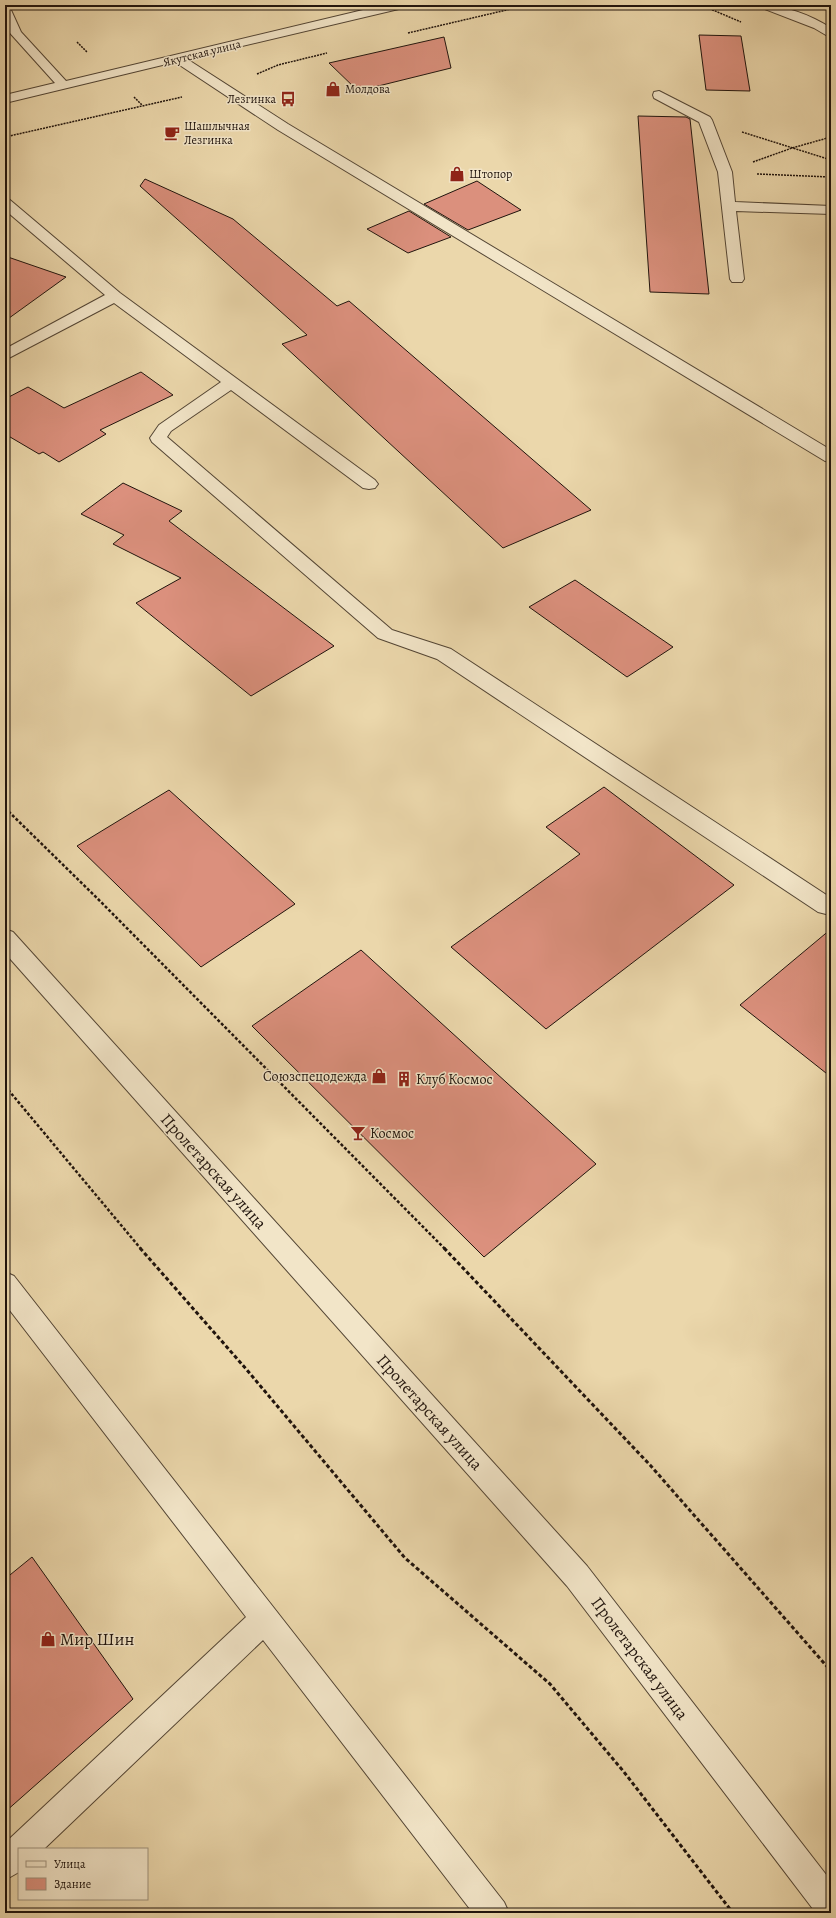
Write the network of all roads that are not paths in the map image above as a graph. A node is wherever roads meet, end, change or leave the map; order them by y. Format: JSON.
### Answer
{"nodes":[{"id":1,"x":398,"y":5,"type":"edge"},
{"id":2,"x":766,"y":5,"type":"edge"},
{"id":3,"x":5,"y":10,"type":"edge"},
{"id":4,"x":5,"y":30,"type":"edge"},
{"id":5,"x":831,"y":34,"type":"edge"},
{"id":6,"x":33,"y":52,"type":"junction"},
{"id":7,"x":178,"y":59,"type":"junction"},
{"id":8,"x":64,"y":86,"type":"junction"},
{"id":9,"x":659,"y":95,"type":"dead end"},
{"id":10,"x":5,"y":99,"type":"edge"},
{"id":11,"x":5,"y":203,"type":"edge"},
{"id":12,"x":728,"y":206,"type":"junction"},
{"id":13,"x":831,"y":210,"type":"edge"},
{"id":14,"x":737,"y":279,"type":"dead end"},
{"id":15,"x":115,"y":296,"type":"junction"},
{"id":16,"x":5,"y":355,"type":"edge"},
{"id":17,"x":232,"y":382,"type":"junction"},
{"id":18,"x":831,"y":457,"type":"edge"},
{"id":19,"x":369,"y":484,"type":"dead end"},
{"id":20,"x":826,"y":906,"type":"dead end"},
{"id":21,"x":5,"y":938,"type":"edge"},
{"id":22,"x":5,"y":1284,"type":"edge"},
{"id":23,"x":265,"y":1619,"type":"junction"},
{"id":24,"x":22,"y":1848,"type":"edge"},
{"id":25,"x":18,"y":1852,"type":"edge"},
{"id":26,"x":5,"y":1864,"type":"edge"},
{"id":27,"x":831,"y":1907,"type":"edge"},
{"id":28,"x":493,"y":1913,"type":"edge"}],
"edges":[{"from":1,"to":7,"type":"street","name":"Якутская улица"},
{"from":2,"to":5,"type":"street"},
{"from":3,"to":6,"type":"street"},
{"from":4,"to":6,"type":"street"},
{"from":6,"to":8,"type":"street"},
{"from":7,"to":8,"type":"street","name":"Якутская улица"},
{"from":7,"to":18,"type":"street"},
{"from":8,"to":10,"type":"street","name":"Якутская улица"},
{"from":9,"to":12,"type":"street"},
{"from":11,"to":15,"type":"street"},
{"from":12,"to":13,"type":"street"},
{"from":12,"to":14,"type":"street"},
{"from":15,"to":16,"type":"street"},
{"from":15,"to":17,"type":"street"},
{"from":17,"to":19,"type":"street"},
{"from":17,"to":20,"type":"street"},
{"from":21,"to":27,"type":"street","name":"Пролетарская улица"},
{"from":22,"to":23,"type":"street"},
{"from":23,"to":24,"type":"street"},
{"from":23,"to":28,"type":"street"},
{"from":25,"to":26,"type":"street"}]}
